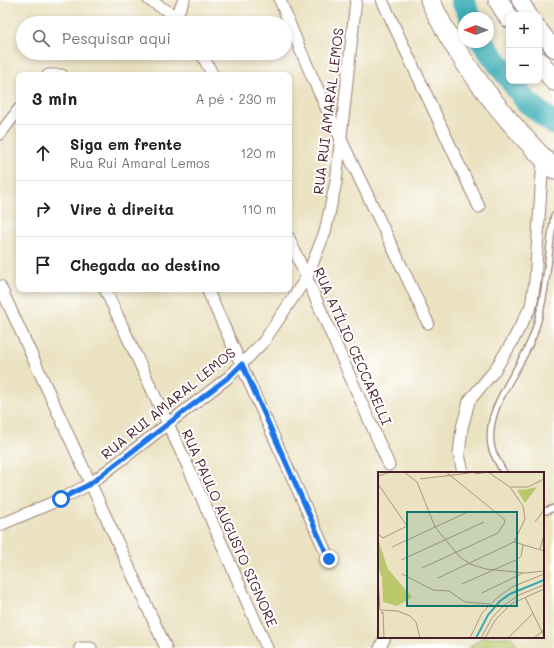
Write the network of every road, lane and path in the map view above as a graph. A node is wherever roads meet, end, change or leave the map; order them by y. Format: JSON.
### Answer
{"nodes":[{"id":1,"x":149,"y":0,"type":"edge"},
{"id":2,"x":184,"y":0,"type":"edge"},
{"id":3,"x":280,"y":0,"type":"edge"},
{"id":4,"x":356,"y":0,"type":"edge"},
{"id":5,"x":382,"y":0,"type":"edge"},
{"id":6,"x":430,"y":0,"type":"edge"},
{"id":7,"x":498,"y":0,"type":"edge"},
{"id":8,"x":520,"y":0,"type":"edge"},
{"id":9,"x":527,"y":12,"type":"edge"},
{"id":10,"x":506,"y":13,"type":"edge"},
{"id":11,"x":172,"y":16,"type":"edge"},
{"id":12,"x":179,"y":16,"type":"edge"},
{"id":13,"x":286,"y":16,"type":"edge"},
{"id":14,"x":292,"y":31,"type":"edge"},
{"id":15,"x":542,"y":33,"type":"edge"},
{"id":16,"x":554,"y":49,"type":"edge"},
{"id":17,"x":205,"y":60,"type":"edge"},
{"id":18,"x":542,"y":65,"type":"edge"},
{"id":19,"x":211,"y":72,"type":"edge"},
{"id":20,"x":554,"y":81,"type":"edge"},
{"id":21,"x":16,"y":113,"type":"edge"},
{"id":22,"x":0,"y":134,"type":"edge"},
{"id":23,"x":341,"y":137,"type":"junction"},
{"id":24,"x":551,"y":168,"type":"edge"},
{"id":25,"x":479,"y":207,"type":"dead end"},
{"id":26,"x":554,"y":216,"type":"edge"},
{"id":27,"x":292,"y":245,"type":"edge"},
{"id":28,"x":306,"y":277,"type":"junction"},
{"id":29,"x":0,"y":286,"type":"edge"},
{"id":30,"x":106,"y":292,"type":"edge"},
{"id":31,"x":208,"y":292,"type":"edge"},
{"id":32,"x":428,"y":323,"type":"dead end"},
{"id":33,"x":242,"y":364,"type":"junction"},
{"id":34,"x":168,"y":424,"type":"junction"},
{"id":35,"x":389,"y":465,"type":"dead end"},
{"id":36,"x":463,"y":472,"type":"edge"},
{"id":37,"x":504,"y":472,"type":"edge"},
{"id":38,"x":90,"y":484,"type":"junction"},
{"id":39,"x":554,"y":508,"type":"edge"},
{"id":40,"x":544,"y":510,"type":"edge"},
{"id":41,"x":0,"y":525,"type":"edge"},
{"id":42,"x":329,"y":559,"type":"dead end"},
{"id":43,"x":385,"y":638,"type":"edge"},
{"id":44,"x":166,"y":648,"type":"edge"},
{"id":45,"x":267,"y":648,"type":"edge"},
{"id":46,"x":380,"y":648,"type":"edge"}],
"edges":[{"from":1,"to":11,"type":"street"},
{"from":2,"to":12,"type":"street"},
{"from":3,"to":13,"type":"street"},
{"from":4,"to":23,"type":"street","name":"RUA RUI AMARAL LEMOS"},
{"from":5,"to":25,"type":"street"},
{"from":6,"to":24,"type":"highway"},
{"from":7,"to":10,"type":"highway"},
{"from":8,"to":9,"type":"main road"},
{"from":14,"to":23,"type":"street"},
{"from":15,"to":16,"type":"main road"},
{"from":17,"to":19,"type":"street"},
{"from":18,"to":20,"type":"highway"},
{"from":21,"to":22,"type":"street"},
{"from":23,"to":28,"type":"street","name":"RUA RUI AMARAL LEMOS"},
{"from":23,"to":32,"type":"street"},
{"from":24,"to":36,"type":"street"},
{"from":26,"to":37,"type":"lane"},
{"from":27,"to":28,"type":"street","name":"RUA ATÍLIO CECCARELLI"},
{"from":28,"to":33,"type":"street","name":"RUA RUI AMARAL LEMOS"},
{"from":28,"to":35,"type":"street","name":"RUA ATÍLIO CECCARELLI"},
{"from":29,"to":38,"type":"street"},
{"from":30,"to":34,"type":"street","name":"RUA PAULO AUGUSTO SIGNORE"},
{"from":31,"to":33,"type":"street"},
{"from":33,"to":34,"type":"street","name":"RUA RUI AMARAL LEMOS"},
{"from":33,"to":42,"type":"street"},
{"from":34,"to":38,"type":"street","name":"RUA RUI AMARAL LEMOS"},
{"from":34,"to":45,"type":"street","name":"RUA PAULO AUGUSTO SIGNORE"},
{"from":38,"to":41,"type":"street","name":"RUA RUI AMARAL LEMOS"},
{"from":38,"to":44,"type":"street"},
{"from":39,"to":40,"type":"lane"},
{"from":43,"to":46,"type":"street"}]}
